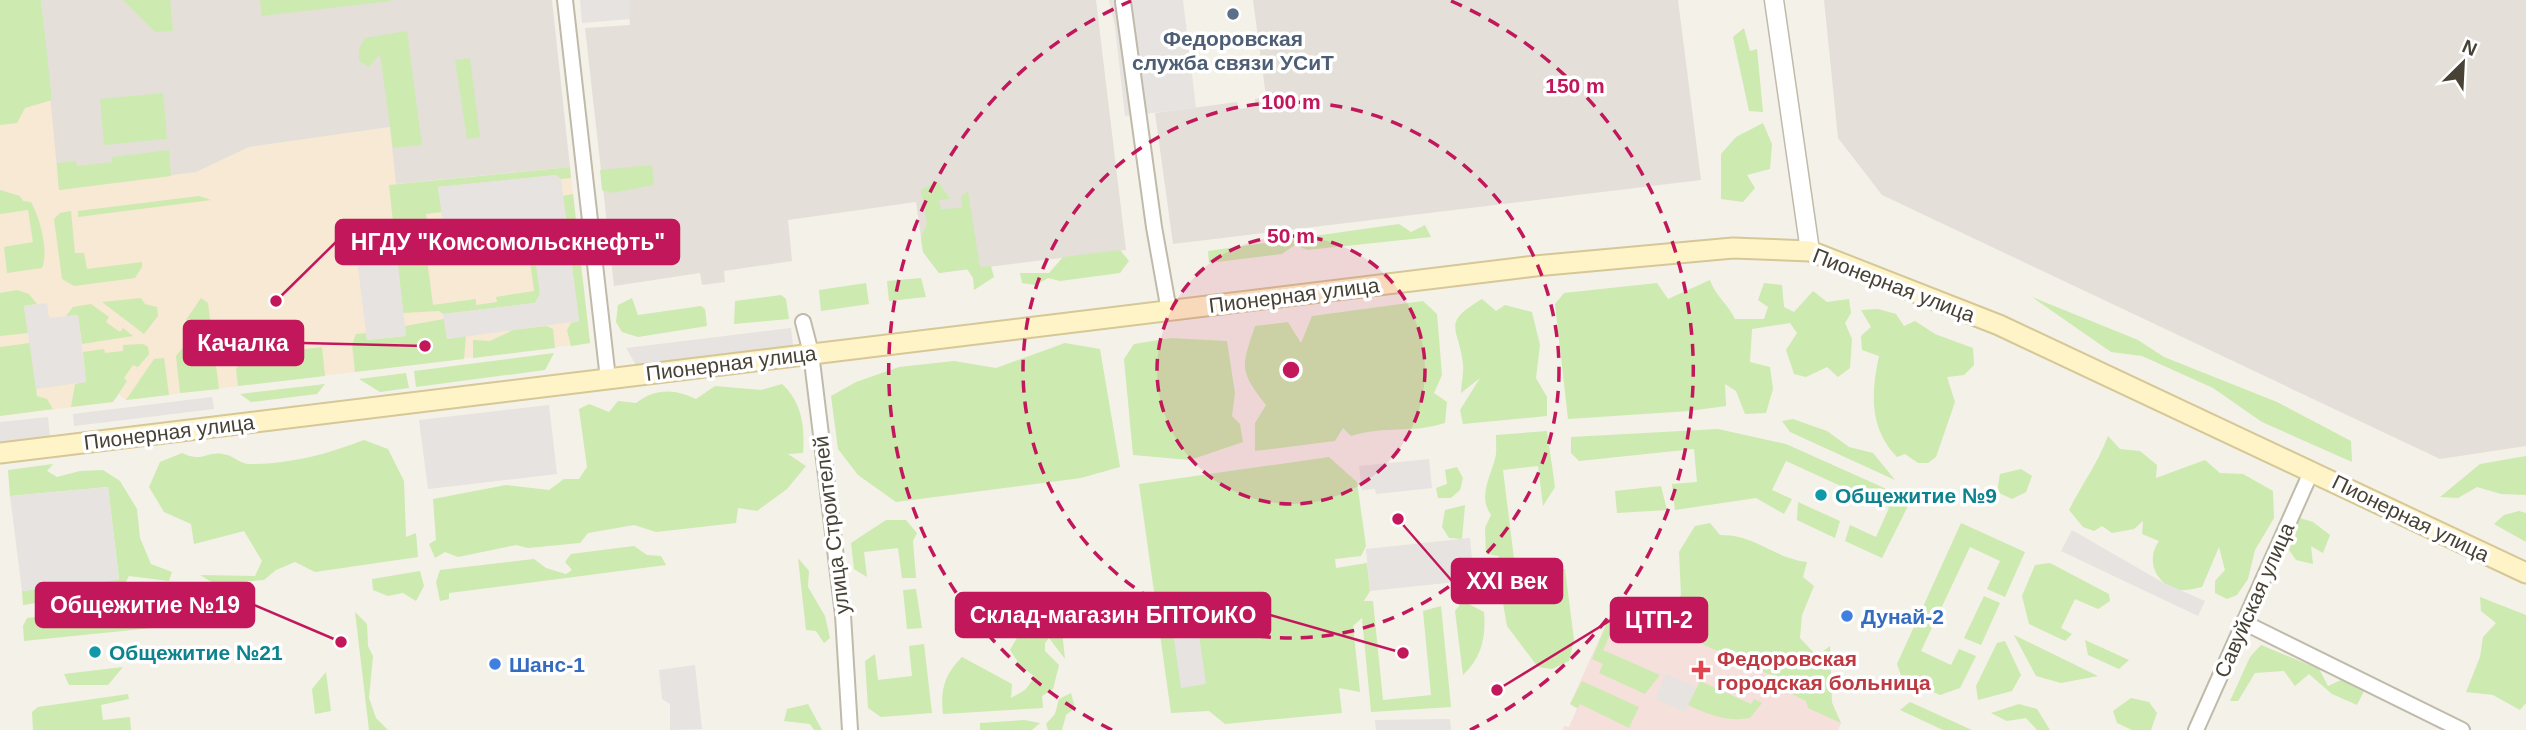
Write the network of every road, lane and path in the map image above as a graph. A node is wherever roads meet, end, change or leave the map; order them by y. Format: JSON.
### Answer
{"nodes":[{"id":1,"x":565,"y":0,"type":"edge"},
{"id":2,"x":1774,"y":0,"type":"edge"},
{"id":3,"x":1123,"y":2,"type":"dead end"},
{"id":4,"x":1810,"y":251,"type":"junction"},
{"id":5,"x":1169,"y":311,"type":"junction"},
{"id":6,"x":803,"y":322,"type":"dead end"},
{"id":7,"x":811,"y":353,"type":"junction"},
{"id":8,"x":608,"y":379,"type":"junction"},
{"id":9,"x":0,"y":453,"type":"edge"},
{"id":10,"x":2312,"y":470,"type":"junction"},
{"id":11,"x":2526,"y":573,"type":"edge"},
{"id":12,"x":2243,"y":622,"type":"junction"},
{"id":13,"x":850,"y":730,"type":"edge"},
{"id":14,"x":2196,"y":730,"type":"edge"},
{"id":15,"x":2462,"y":730,"type":"edge"}],
"edges":[{"from":1,"to":8,"type":"street"},
{"from":2,"to":4,"type":"street"},
{"from":3,"to":5,"type":"street"},
{"from":4,"to":5,"type":"main road","name":"Пионерная улица"},
{"from":4,"to":10,"type":"main road","name":"Пионерная улица"},
{"from":5,"to":7,"type":"main road","name":"Пионерная улица"},
{"from":6,"to":7,"type":"street","name":"улица Строителей"},
{"from":7,"to":8,"type":"main road","name":"Пионерная улица"},
{"from":7,"to":13,"type":"street","name":"улица Строителей"},
{"from":8,"to":9,"type":"main road","name":"Пионерная улица"},
{"from":10,"to":11,"type":"main road","name":"Пионерная улица"},
{"from":10,"to":12,"type":"street","name":"Савуйская улица"},
{"from":12,"to":14,"type":"street","name":"Савуйская улица"},
{"from":12,"to":15,"type":"street"}]}
